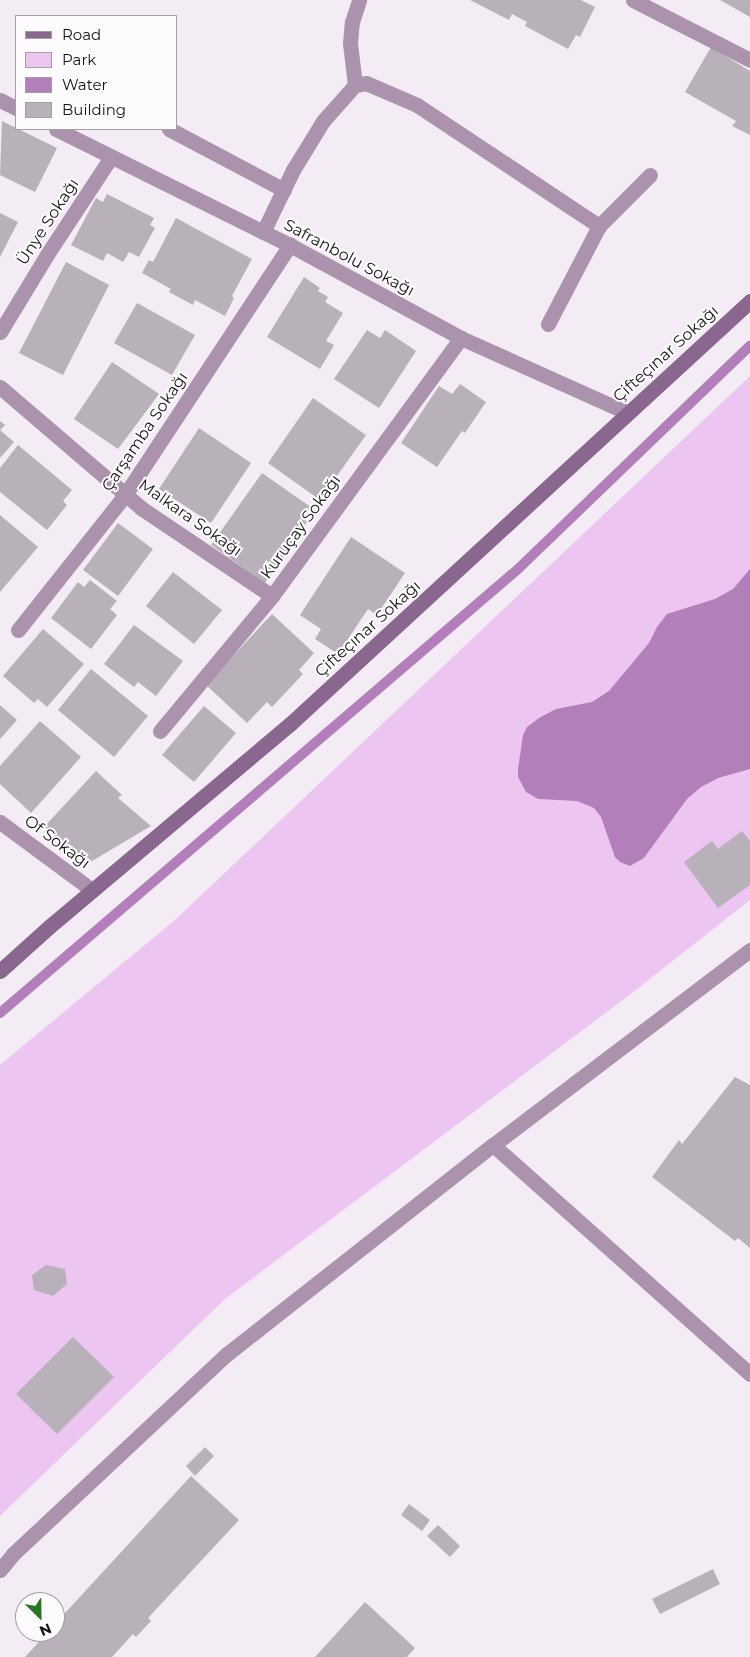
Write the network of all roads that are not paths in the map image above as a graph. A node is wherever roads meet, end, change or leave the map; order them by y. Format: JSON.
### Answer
{"nodes":[{"id":1,"x":359,"y":0,"type":"edge"},
{"id":2,"x":633,"y":0,"type":"edge"},
{"id":3,"x":750,"y":60,"type":"edge"},
{"id":4,"x":355,"y":85,"type":"junction"},
{"id":5,"x":0,"y":100,"type":"edge"},
{"id":6,"x":15,"y":108,"type":"edge"},
{"id":7,"x":58,"y":130,"type":"edge"},
{"id":8,"x":171,"y":130,"type":"edge"},
{"id":9,"x":111,"y":157,"type":"junction"},
{"id":10,"x":650,"y":175,"type":"dead end"},
{"id":11,"x":284,"y":190,"type":"junction"},
{"id":12,"x":599,"y":226,"type":"junction"},
{"id":13,"x":263,"y":232,"type":"junction"},
{"id":14,"x":290,"y":245,"type":"junction"},
{"id":15,"x":750,"y":301,"type":"edge"},
{"id":16,"x":548,"y":324,"type":"dead end"},
{"id":17,"x":0,"y":332,"type":"edge"},
{"id":18,"x":462,"y":338,"type":"junction"},
{"id":19,"x":0,"y":387,"type":"edge"},
{"id":20,"x":628,"y":413,"type":"junction"},
{"id":21,"x":125,"y":495,"type":"junction"},
{"id":22,"x":272,"y":596,"type":"junction"},
{"id":23,"x":18,"y":630,"type":"dead end"},
{"id":24,"x":160,"y":731,"type":"dead end"},
{"id":25,"x":0,"y":822,"type":"edge"},
{"id":26,"x":92,"y":890,"type":"junction"},
{"id":27,"x":750,"y":950,"type":"edge"},
{"id":28,"x":0,"y":971,"type":"edge"},
{"id":29,"x":493,"y":1145,"type":"junction"},
{"id":30,"x":750,"y":1374,"type":"edge"},
{"id":31,"x":0,"y":1570,"type":"edge"}],
"edges":[{"from":1,"to":4,"type":"street"},
{"from":2,"to":3,"type":"street"},
{"from":4,"to":11,"type":"street"},
{"from":4,"to":12,"type":"street"},
{"from":5,"to":6,"type":"street"},
{"from":7,"to":9,"type":"street","name":"Safranbolu Sokağı"},
{"from":8,"to":11,"type":"street"},
{"from":9,"to":13,"type":"street","name":"Safranbolu Sokağı"},
{"from":9,"to":17,"type":"street","name":"Ünye Sokağı"},
{"from":10,"to":12,"type":"street"},
{"from":11,"to":13,"type":"street"},
{"from":12,"to":16,"type":"street"},
{"from":13,"to":14,"type":"street","name":"Safranbolu Sokağı"},
{"from":14,"to":18,"type":"street","name":"Safranbolu Sokağı"},
{"from":14,"to":21,"type":"street","name":"Çarşamba Sokağı"},
{"from":15,"to":20,"type":"street","name":"Çifteçınar Sokağı"},
{"from":18,"to":20,"type":"street","name":"Safranbolu Sokağı"},
{"from":18,"to":22,"type":"street","name":"Kuruçay Sokağı"},
{"from":19,"to":21,"type":"street","name":"Malkara Sokağı"},
{"from":20,"to":26,"type":"street","name":"Çifteçınar Sokağı"},
{"from":21,"to":22,"type":"street","name":"Malkara Sokağı"},
{"from":21,"to":23,"type":"street","name":"Çarşamba Sokağı"},
{"from":22,"to":24,"type":"street","name":"Kuruçay Sokağı"},
{"from":25,"to":26,"type":"street","name":"Of Sokağı"},
{"from":26,"to":28,"type":"street","name":"Çifteçınar Sokağı"},
{"from":27,"to":29,"type":"street"},
{"from":29,"to":30,"type":"street"},
{"from":29,"to":31,"type":"street"}]}
